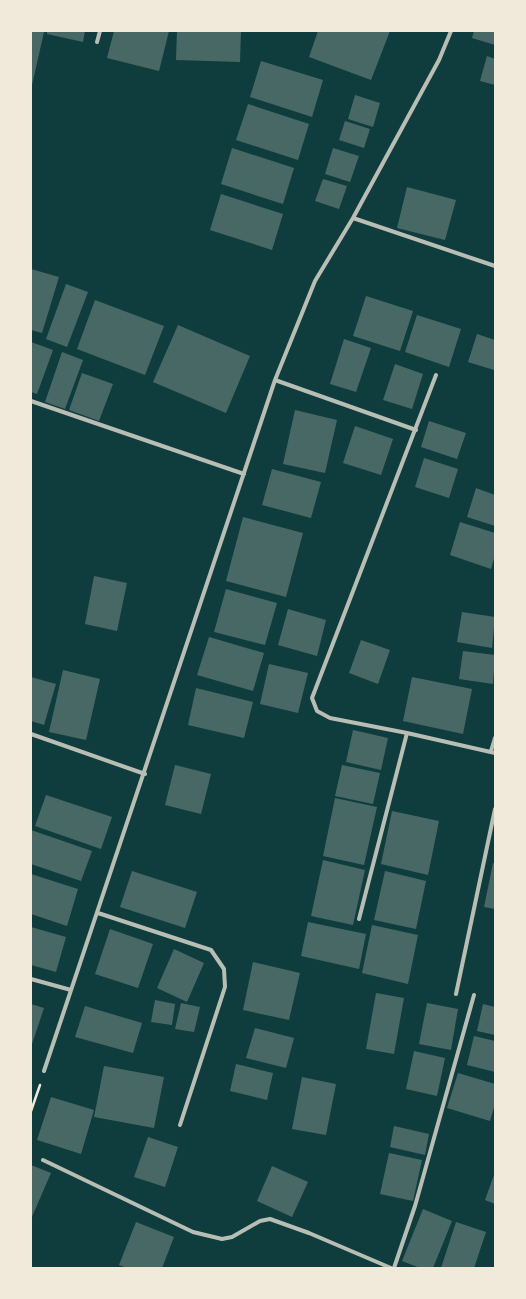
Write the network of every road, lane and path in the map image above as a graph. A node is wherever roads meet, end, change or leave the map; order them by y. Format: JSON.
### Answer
{"nodes":[{"id":1,"x":100,"y":31,"type":"edge"},
{"id":2,"x":451,"y":31,"type":"edge"},
{"id":3,"x":97,"y":42,"type":"dead end"},
{"id":4,"x":353,"y":218,"type":"junction"},
{"id":5,"x":495,"y":266,"type":"edge"},
{"id":6,"x":436,"y":375,"type":"dead end"},
{"id":7,"x":275,"y":380,"type":"junction"},
{"id":8,"x":31,"y":401,"type":"edge"},
{"id":9,"x":416,"y":430,"type":"junction"},
{"id":10,"x":244,"y":474,"type":"junction"},
{"id":11,"x":407,"y":733,"type":"junction"},
{"id":12,"x":31,"y":734,"type":"edge"},
{"id":13,"x":495,"y":738,"type":"edge"},
{"id":14,"x":493,"y":752,"type":"edge"},
{"id":15,"x":145,"y":774,"type":"junction"},
{"id":16,"x":495,"y":809,"type":"edge"},
{"id":17,"x":98,"y":913,"type":"junction"},
{"id":18,"x":359,"y":919,"type":"dead end"},
{"id":19,"x":31,"y":979,"type":"edge"},
{"id":20,"x":71,"y":990,"type":"junction"},
{"id":21,"x":456,"y":994,"type":"dead end"},
{"id":22,"x":474,"y":995,"type":"dead end"},
{"id":23,"x":44,"y":1071,"type":"joint"},
{"id":24,"x":31,"y":1111,"type":"edge"},
{"id":25,"x":180,"y":1125,"type":"dead end"},
{"id":26,"x":43,"y":1160,"type":"dead end"},
{"id":27,"x":391,"y":1268,"type":"edge"},
{"id":28,"x":394,"y":1268,"type":"edge"}],
"edges":[{"from":1,"to":3,"type":"street"},
{"from":2,"to":4,"type":"street"},
{"from":4,"to":5,"type":"street"},
{"from":4,"to":7,"type":"street"},
{"from":6,"to":9,"type":"street"},
{"from":7,"to":9,"type":"street"},
{"from":7,"to":10,"type":"street"},
{"from":8,"to":10,"type":"street"},
{"from":9,"to":11,"type":"street"},
{"from":10,"to":15,"type":"street"},
{"from":11,"to":14,"type":"street"},
{"from":11,"to":18,"type":"street"},
{"from":12,"to":15,"type":"street"},
{"from":13,"to":14,"type":"street"},
{"from":15,"to":17,"type":"street"},
{"from":16,"to":21,"type":"street"},
{"from":17,"to":20,"type":"street"},
{"from":17,"to":25,"type":"street"},
{"from":19,"to":20,"type":"street"},
{"from":20,"to":23,"type":"street"},
{"from":22,"to":28,"type":"street"},
{"from":23,"to":24,"type":"path"},
{"from":26,"to":27,"type":"street"}]}
